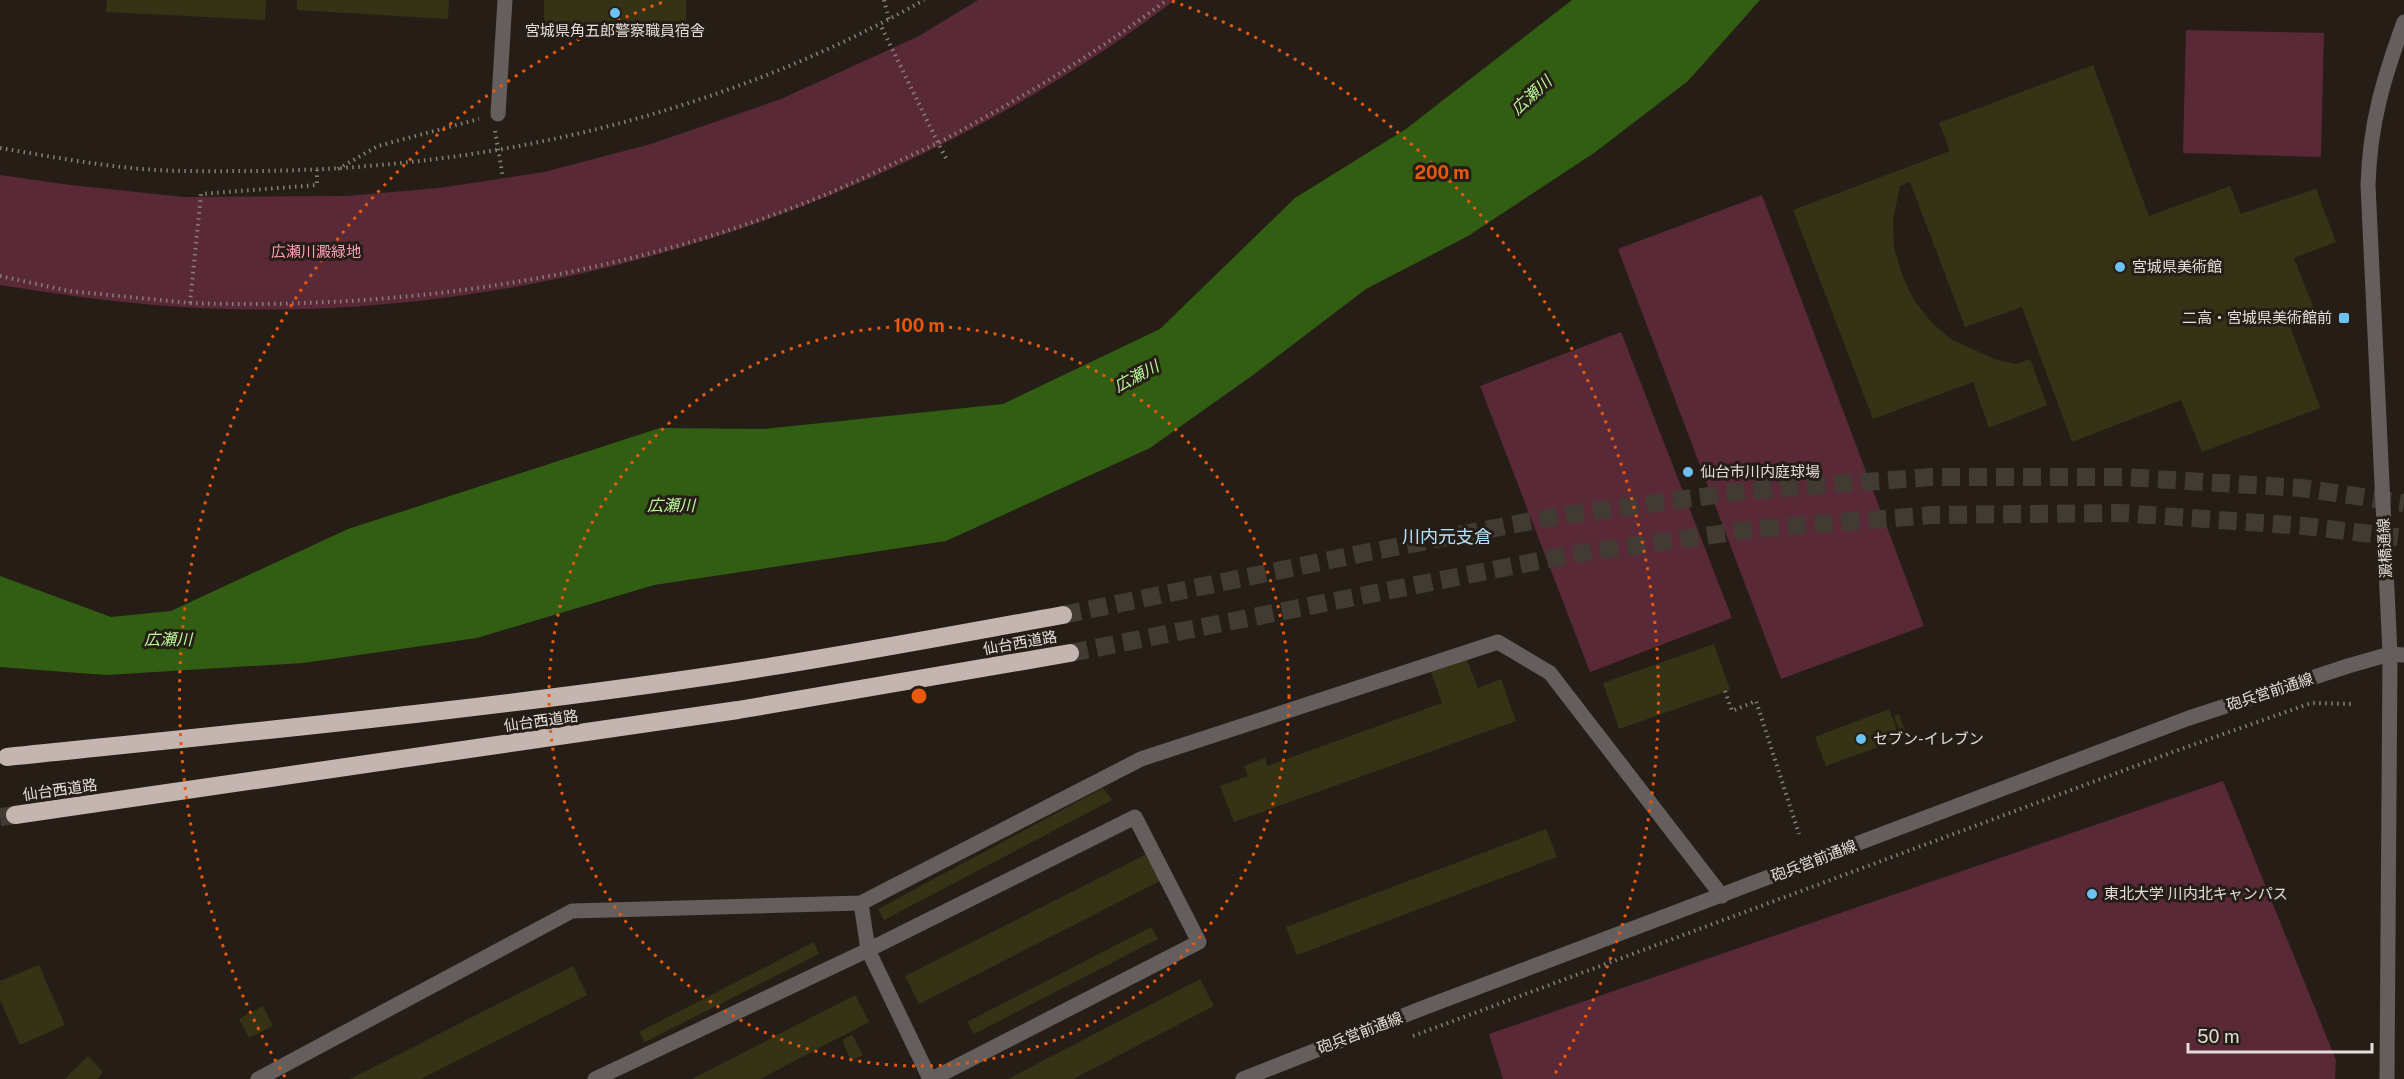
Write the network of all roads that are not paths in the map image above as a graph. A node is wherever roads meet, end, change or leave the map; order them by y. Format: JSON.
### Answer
{"nodes":[{"id":1,"x":505,"y":0,"type":"edge"},
{"id":2,"x":2404,"y":22,"type":"edge"},
{"id":3,"x":498,"y":114,"type":"dead end"},
{"id":4,"x":1063,"y":615,"type":"tunnel mouth"},
{"id":5,"x":1070,"y":653,"type":"tunnel mouth"},
{"id":6,"x":2397,"y":654,"type":"edge"},
{"id":7,"x":7,"y":757,"type":"dead end"},
{"id":8,"x":15,"y":815,"type":"tunnel mouth"},
{"id":9,"x":1722,"y":896,"type":"junction"},
{"id":10,"x":861,"y":903,"type":"junction"},
{"id":11,"x":868,"y":950,"type":"junction"},
{"id":12,"x":258,"y":1079,"type":"edge"},
{"id":13,"x":595,"y":1079,"type":"edge"},
{"id":14,"x":931,"y":1079,"type":"edge"},
{"id":15,"x":1243,"y":1079,"type":"edge"},
{"id":16,"x":2387,"y":1079,"type":"edge"}],
"edges":[{"from":1,"to":3,"type":"street"},
{"from":2,"to":6,"type":"street","name":"澱橋通線"},
{"from":4,"to":7,"type":"highway","name":"仙台西道路"},
{"from":5,"to":8,"type":"highway","name":"仙台西道路"},
{"from":6,"to":9,"type":"street","name":"砲兵営前通線"},
{"from":6,"to":16,"type":"street","name":"澱橋通線"},
{"from":9,"to":10,"type":"street"},
{"from":9,"to":15,"type":"street","name":"砲兵営前通線"},
{"from":10,"to":11,"type":"street"},
{"from":10,"to":12,"type":"street"},
{"from":11,"to":13,"type":"street"},
{"from":11,"to":14,"type":"street"},
{"from":11,"to":14,"type":"street"}]}
